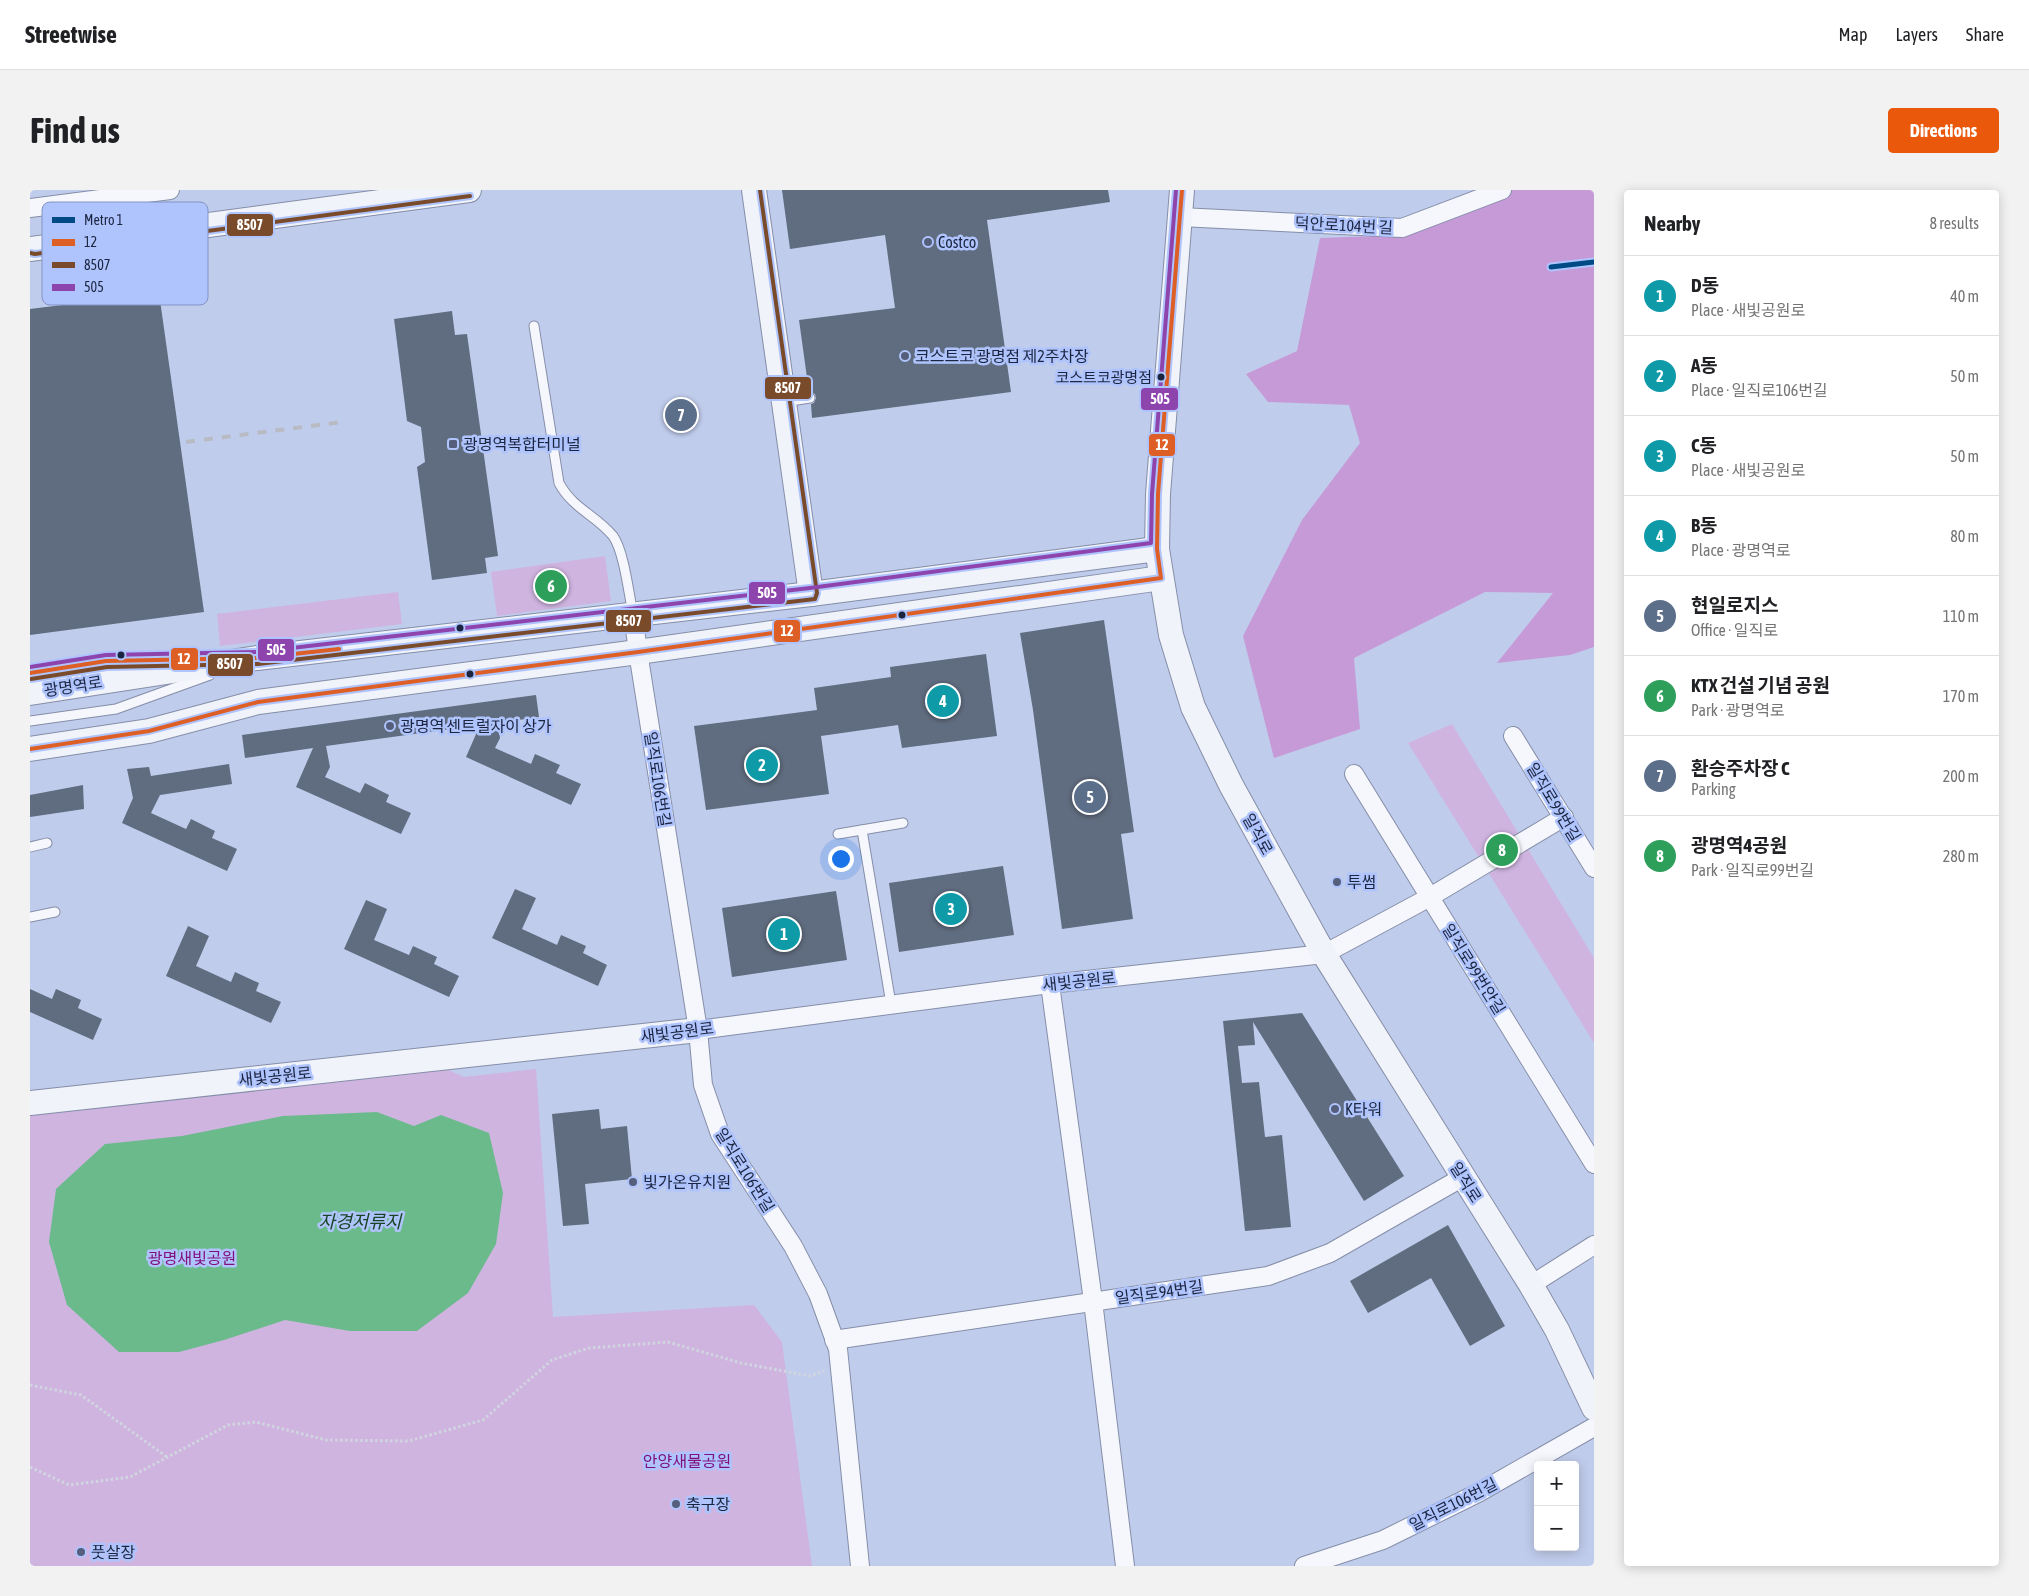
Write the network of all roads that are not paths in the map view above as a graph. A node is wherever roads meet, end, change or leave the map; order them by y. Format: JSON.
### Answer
{"nodes":[{"id":1,"x":170,"y":190,"type":"edge"},
{"id":2,"x":469,"y":190,"type":"edge"},
{"id":3,"x":754,"y":190,"type":"edge"},
{"id":4,"x":1182,"y":190,"type":"edge"},
{"id":5,"x":1502,"y":190,"type":"edge"},
{"id":6,"x":77,"y":202,"type":"edge"},
{"id":7,"x":208,"y":225,"type":"edge"},
{"id":8,"x":1179,"y":227,"type":"junction"},
{"id":9,"x":534,"y":326,"type":"dead end"},
{"id":10,"x":810,"y":398,"type":"dead end"},
{"id":11,"x":784,"y":402,"type":"junction"},
{"id":12,"x":1158,"y":549,"type":"junction"},
{"id":13,"x":1161,"y":578,"type":"junction"},
{"id":14,"x":811,"y":594,"type":"junction"},
{"id":15,"x":633,"y":614,"type":"junction"},
{"id":16,"x":638,"y":652,"type":"junction"},
{"id":17,"x":257,"y":658,"type":"junction"},
{"id":18,"x":30,"y":673,"type":"edge"},
{"id":19,"x":30,"y":693,"type":"edge"},
{"id":20,"x":30,"y":721,"type":"edge"},
{"id":21,"x":1513,"y":736,"type":"dead end"},
{"id":22,"x":30,"y":749,"type":"edge"},
{"id":23,"x":1354,"y":774,"type":"dead end"},
{"id":24,"x":1564,"y":817,"type":"junction"},
{"id":25,"x":902,"y":823,"type":"dead end"},
{"id":26,"x":862,"y":830,"type":"junction"},
{"id":27,"x":838,"y":834,"type":"dead end"},
{"id":28,"x":46,"y":843,"type":"dead end"},
{"id":29,"x":30,"y":846,"type":"edge"},
{"id":30,"x":1594,"y":868,"type":"edge"},
{"id":31,"x":1430,"y":897,"type":"junction"},
{"id":32,"x":55,"y":912,"type":"dead end"},
{"id":33,"x":30,"y":916,"type":"edge"},
{"id":34,"x":1324,"y":954,"type":"junction"},
{"id":35,"x":1050,"y":984,"type":"junction"},
{"id":36,"x":891,"y":1004,"type":"junction"},
{"id":37,"x":698,"y":1030,"type":"junction"},
{"id":38,"x":30,"y":1103,"type":"edge"},
{"id":39,"x":1594,"y":1164,"type":"edge"},
{"id":40,"x":1463,"y":1177,"type":"junction"},
{"id":41,"x":1594,"y":1246,"type":"edge"},
{"id":42,"x":1531,"y":1285,"type":"junction"},
{"id":43,"x":1093,"y":1301,"type":"junction"},
{"id":44,"x":834,"y":1340,"type":"junction"},
{"id":45,"x":1594,"y":1408,"type":"edge"},
{"id":46,"x":1594,"y":1427,"type":"edge"},
{"id":47,"x":860,"y":1566,"type":"edge"},
{"id":48,"x":1124,"y":1566,"type":"edge"},
{"id":49,"x":1304,"y":1566,"type":"edge"}],
"edges":[{"from":1,"to":6,"type":"street"},
{"from":2,"to":7,"type":"street"},
{"from":3,"to":11,"type":"street"},
{"from":4,"to":8,"type":"street","name":"일직로"},
{"from":5,"to":8,"type":"street","name":"덕안로104번 길"},
{"from":8,"to":12,"type":"street","name":"일직로"},
{"from":9,"to":15,"type":"lane"},
{"from":10,"to":11,"type":"lane"},
{"from":11,"to":14,"type":"street"},
{"from":12,"to":13,"type":"street","name":"일직로"},
{"from":12,"to":14,"type":"street","name":"광명역로"},
{"from":13,"to":16,"type":"street"},
{"from":13,"to":34,"type":"street","name":"일직로"},
{"from":14,"to":15,"type":"street","name":"광명역로"},
{"from":15,"to":16,"type":"street","name":"일직로106번길"},
{"from":15,"to":17,"type":"street","name":"광명역로"},
{"from":16,"to":22,"type":"street"},
{"from":16,"to":37,"type":"street","name":"일직로106번길"},
{"from":17,"to":18,"type":"lane"},
{"from":17,"to":19,"type":"street","name":"광명역로"},
{"from":17,"to":20,"type":"lane"},
{"from":21,"to":24,"type":"street","name":"일직로99번길"},
{"from":23,"to":31,"type":"street","name":"일직로99번안길"},
{"from":24,"to":30,"type":"street","name":"일직로99번길"},
{"from":24,"to":31,"type":"street"},
{"from":25,"to":26,"type":"lane"},
{"from":26,"to":27,"type":"lane"},
{"from":26,"to":36,"type":"lane"},
{"from":28,"to":29,"type":"lane"},
{"from":31,"to":34,"type":"street"},
{"from":31,"to":39,"type":"street","name":"일직로99번안길"},
{"from":32,"to":33,"type":"lane"},
{"from":34,"to":35,"type":"street","name":"새빛공원로"},
{"from":34,"to":40,"type":"street","name":"일직로"},
{"from":35,"to":36,"type":"street","name":"새빛공원로"},
{"from":35,"to":43,"type":"street"},
{"from":36,"to":37,"type":"street","name":"새빛공원로"},
{"from":37,"to":38,"type":"street","name":"새빛공원로"},
{"from":37,"to":44,"type":"street","name":"일직로106번길"},
{"from":40,"to":42,"type":"street","name":"일직로"},
{"from":40,"to":43,"type":"street","name":"일직로94번길"},
{"from":41,"to":42,"type":"street"},
{"from":42,"to":45,"type":"street","name":"일직로"},
{"from":43,"to":44,"type":"street","name":"일직로94번길"},
{"from":43,"to":48,"type":"street"},
{"from":44,"to":47,"type":"street","name":"일직로106번길"},
{"from":46,"to":49,"type":"street","name":"일직로106번길"}]}
